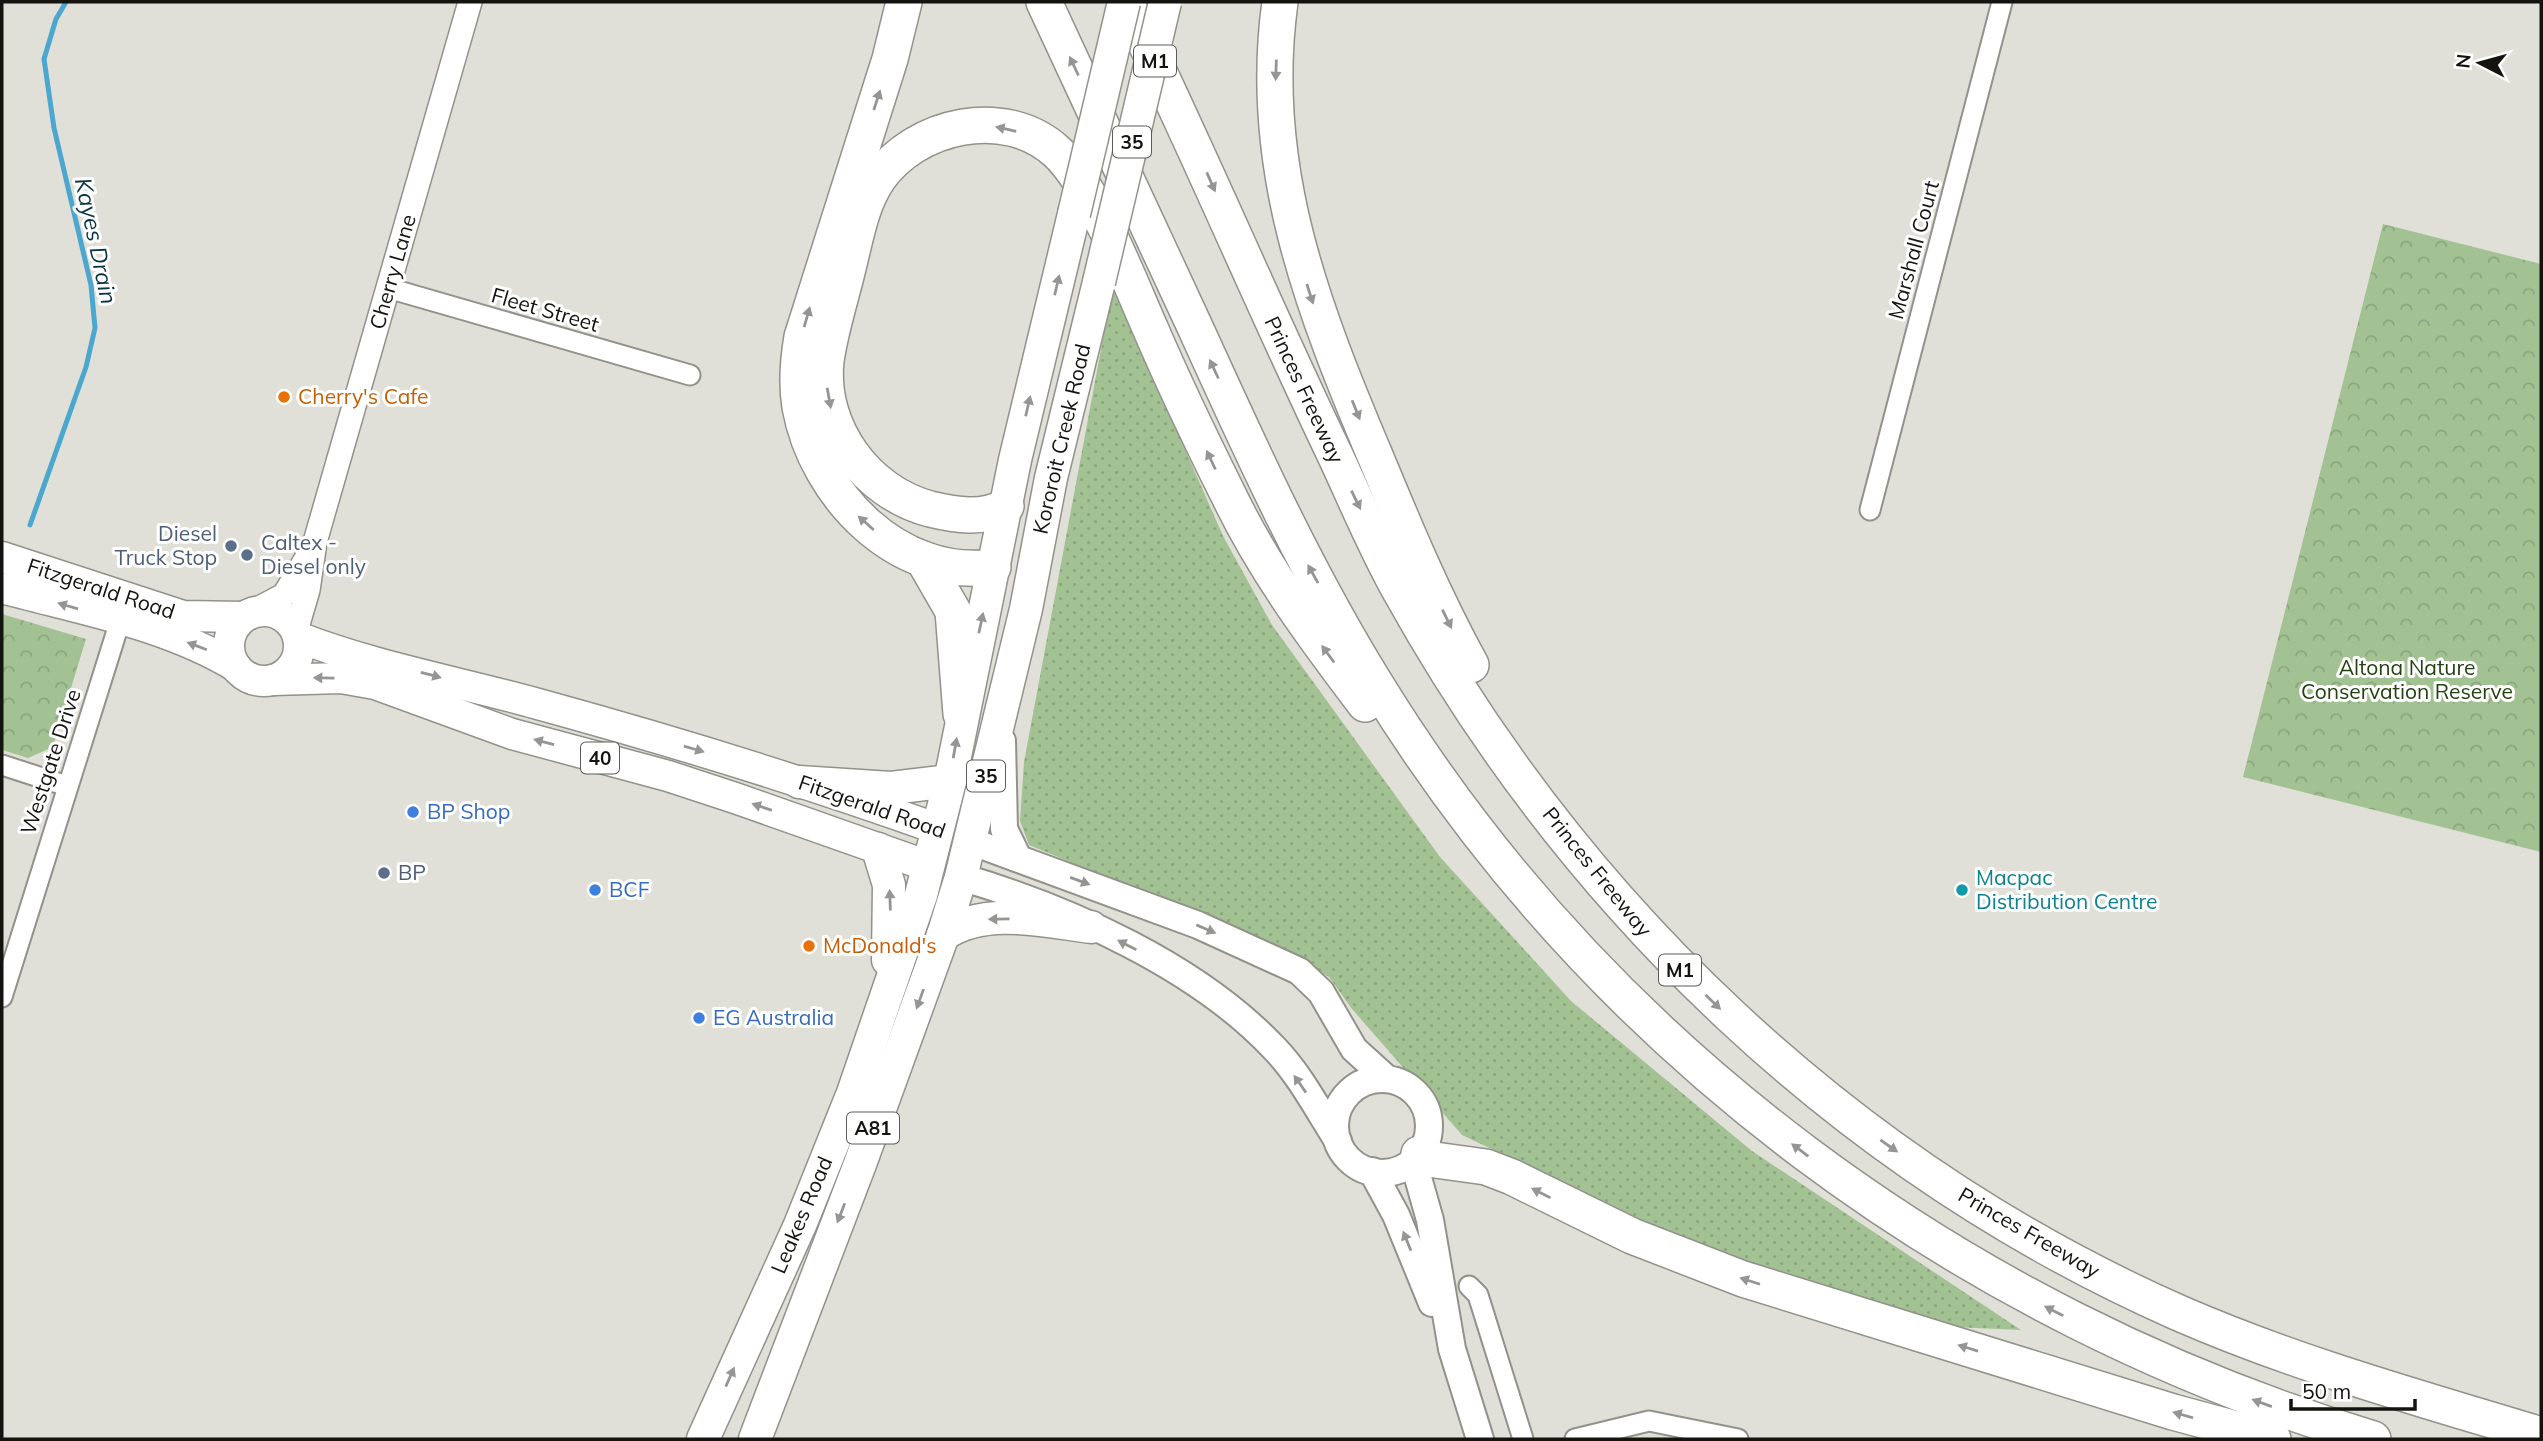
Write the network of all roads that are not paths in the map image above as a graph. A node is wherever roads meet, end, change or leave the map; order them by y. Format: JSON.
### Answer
{"nodes":[{"id":1,"x":470,"y":2,"type":"edge"},
{"id":2,"x":904,"y":2,"type":"edge"},
{"id":3,"x":1044,"y":2,"type":"edge"},
{"id":4,"x":1125,"y":2,"type":"edge"},
{"id":5,"x":1165,"y":2,"type":"edge"},
{"id":6,"x":1280,"y":2,"type":"edge"},
{"id":7,"x":2002,"y":2,"type":"edge"},
{"id":8,"x":1124,"y":175,"type":"junction"},
{"id":9,"x":388,"y":288,"type":"junction"},
{"id":10,"x":690,"y":375,"type":"dead end"},
{"id":11,"x":1051,"y":478,"type":"junction"},
{"id":12,"x":1006,"y":506,"type":"junction"},
{"id":13,"x":1870,"y":510,"type":"dead end"},
{"id":14,"x":315,"y":542,"type":"junction"},
{"id":15,"x":2,"y":557,"type":"edge"},
{"id":16,"x":923,"y":559,"type":"junction"},
{"id":17,"x":993,"y":567,"type":"junction"},
{"id":18,"x":2,"y":588,"type":"edge"},
{"id":19,"x":246,"y":615,"type":"junction"},
{"id":20,"x":120,"y":621,"type":"junction"},
{"id":21,"x":297,"y":634,"type":"junction"},
{"id":22,"x":235,"y":666,"type":"junction"},
{"id":23,"x":273,"y":680,"type":"junction"},
{"id":24,"x":1001,"y":711,"type":"junction"},
{"id":25,"x":961,"y":714,"type":"junction"},
{"id":26,"x":2,"y":765,"type":"edge"},
{"id":27,"x":950,"y":781,"type":"junction"},
{"id":28,"x":799,"y":782,"type":"junction"},
{"id":29,"x":67,"y":786,"type":"junction"},
{"id":30,"x":938,"y":829,"type":"junction"},
{"id":31,"x":970,"y":841,"type":"junction"},
{"id":32,"x":878,"y":849,"type":"junction"},
{"id":33,"x":1017,"y":858,"type":"junction"},
{"id":34,"x":928,"y":866,"type":"junction"},
{"id":35,"x":1589,"y":867,"type":"junction"},
{"id":36,"x":961,"y":877,"type":"junction"},
{"id":37,"x":1091,"y":927,"type":"junction"},
{"id":38,"x":943,"y":935,"type":"junction"},
{"id":39,"x":1611,"y":985,"type":"junction"},
{"id":40,"x":888,"y":993,"type":"junction"},
{"id":41,"x":2,"y":997,"type":"edge"},
{"id":42,"x":1387,"y":1079,"type":"junction"},
{"id":43,"x":1338,"y":1141,"type":"junction"},
{"id":44,"x":1416,"y":1157,"type":"junction"},
{"id":45,"x":1372,"y":1171,"type":"junction"},
{"id":46,"x":1469,"y":1286,"type":"dead end"},
{"id":47,"x":1452,"y":1349,"type":"junction"},
{"id":48,"x":2541,"y":1435,"type":"edge"},
{"id":49,"x":703,"y":1439,"type":"edge"},
{"id":50,"x":755,"y":1439,"type":"edge"},
{"id":51,"x":1480,"y":1439,"type":"edge"},
{"id":52,"x":1523,"y":1439,"type":"edge"},
{"id":53,"x":1575,"y":1439,"type":"edge"},
{"id":54,"x":1738,"y":1439,"type":"edge"},
{"id":55,"x":2273,"y":1439,"type":"edge"},
{"id":56,"x":2373,"y":1439,"type":"edge"}],
"edges":[{"from":1,"to":9,"type":"street","name":"Cherry Lane"},
{"from":16,"to":2,"type":"highway","one_way":true},
{"from":8,"to":3,"type":"highway","one_way":true},
{"from":12,"to":4,"type":"highway","name":"Kororoit Creek Road","number":"35","one_way":true,"bridge":true},
{"from":4,"to":35,"type":"highway","name":"Princes Freeway","number":"M1","one_way":true},
{"from":5,"to":8,"type":"highway","name":"Kororoit Creek Road","number":"35","bridge":true},
{"from":6,"to":35,"type":"highway","one_way":true},
{"from":7,"to":13,"type":"street","name":"Marshall Court"},
{"from":8,"to":11,"type":"highway","name":"Kororoit Creek Road","number":"35","bridge":true},
{"from":39,"to":8,"type":"highway","one_way":true},
{"from":9,"to":10,"type":"street","name":"Fleet Street"},
{"from":9,"to":14,"type":"street","name":"Cherry Lane"},
{"from":11,"to":17,"type":"highway"},
{"from":11,"to":24,"type":"highway","name":"Kororoit Creek Road","number":"35"},
{"from":12,"to":17,"type":"highway","name":"Kororoit Creek Road","number":"35"},
{"from":39,"to":12,"type":"highway","one_way":true},
{"from":14,"to":19,"type":"street","name":"Cherry Lane"},
{"from":14,"to":21,"type":"street","name":"Cherry Lane"},
{"from":15,"to":19,"type":"main road","name":"Fitzgerald Road","number":"40"},
{"from":16,"to":17,"type":"highway"},
{"from":16,"to":25,"type":"highway"},
{"from":25,"to":17,"type":"highway","name":"Kororoit Creek Road","number":"35","one_way":true},
{"from":20,"to":18,"type":"main road","name":"Fitzgerald Road","number":"40","one_way":true},
{"from":19,"to":21,"type":"main road","number":"40"},
{"from":19,"to":22,"type":"main road"},
{"from":22,"to":20,"type":"main road","name":"Fitzgerald Road","number":"40","one_way":true},
{"from":20,"to":29,"type":"street","name":"Westgate Drive"},
{"from":21,"to":23,"type":"main road"},
{"from":21,"to":28,"type":"main road","name":"Fitzgerald Road","number":"40","one_way":true},
{"from":22,"to":23,"type":"main road","number":"40"},
{"from":32,"to":23,"type":"main road","name":"Fitzgerald Road","number":"40","one_way":true},
{"from":24,"to":31,"type":"highway","name":"Kororoit Creek Road","number":"35"},
{"from":24,"to":33,"type":"main road"},
{"from":27,"to":25,"type":"highway","name":"Kororoit Creek Road","number":"35","one_way":true},
{"from":26,"to":29,"type":"street"},
{"from":27,"to":28,"type":"highway"},
{"from":27,"to":30,"type":"highway","name":"Kororoit Creek Road","number":"35"},
{"from":28,"to":30,"type":"main road","name":"Fitzgerald Road","number":"40"},
{"from":29,"to":41,"type":"street","name":"Westgate Drive"},
{"from":30,"to":31,"type":"highway","name":"Fitzgerald Road"},
{"from":30,"to":34,"type":"highway","name":"Kororoit Creek Road"},
{"from":31,"to":33,"type":"main road","name":"Fitzgerald Road"},
{"from":31,"to":36,"type":"highway","name":"Kororoit Creek Road"},
{"from":32,"to":34,"type":"main road","name":"Fitzgerald Road","number":"40"},
{"from":40,"to":32,"type":"highway","one_way":true},
{"from":33,"to":42,"type":"main road","name":"Fitzgerald Road","one_way":true},
{"from":34,"to":36,"type":"highway","name":"Fitzgerald Road"},
{"from":34,"to":40,"type":"highway","name":"Leakes Road","number":"A81"},
{"from":35,"to":48,"type":"highway","name":"Princes Freeway","number":"M1","one_way":true},
{"from":36,"to":37,"type":"main road","name":"Fitzgerald Road"},
{"from":36,"to":38,"type":"highway","name":"Leakes Road","number":"A81"},
{"from":37,"to":38,"type":"highway","one_way":true},
{"from":43,"to":37,"type":"main road","name":"Fitzgerald Road","one_way":true},
{"from":38,"to":50,"type":"highway","name":"Leakes Road","number":"A81","one_way":true},
{"from":56,"to":39,"type":"highway","one_way":true},
{"from":49,"to":40,"type":"highway","name":"Leakes Road","number":"A81","one_way":true},
{"from":42,"to":43,"type":"main road"},
{"from":42,"to":44,"type":"main road"},
{"from":43,"to":45,"type":"main road"},
{"from":44,"to":45,"type":"main road"},
{"from":44,"to":47,"type":"main road"},
{"from":55,"to":44,"type":"highway","one_way":true},
{"from":47,"to":45,"type":"main road","one_way":true},
{"from":46,"to":52,"type":"street"},
{"from":47,"to":51,"type":"main road"},
{"from":53,"to":54,"type":"street"}]}
